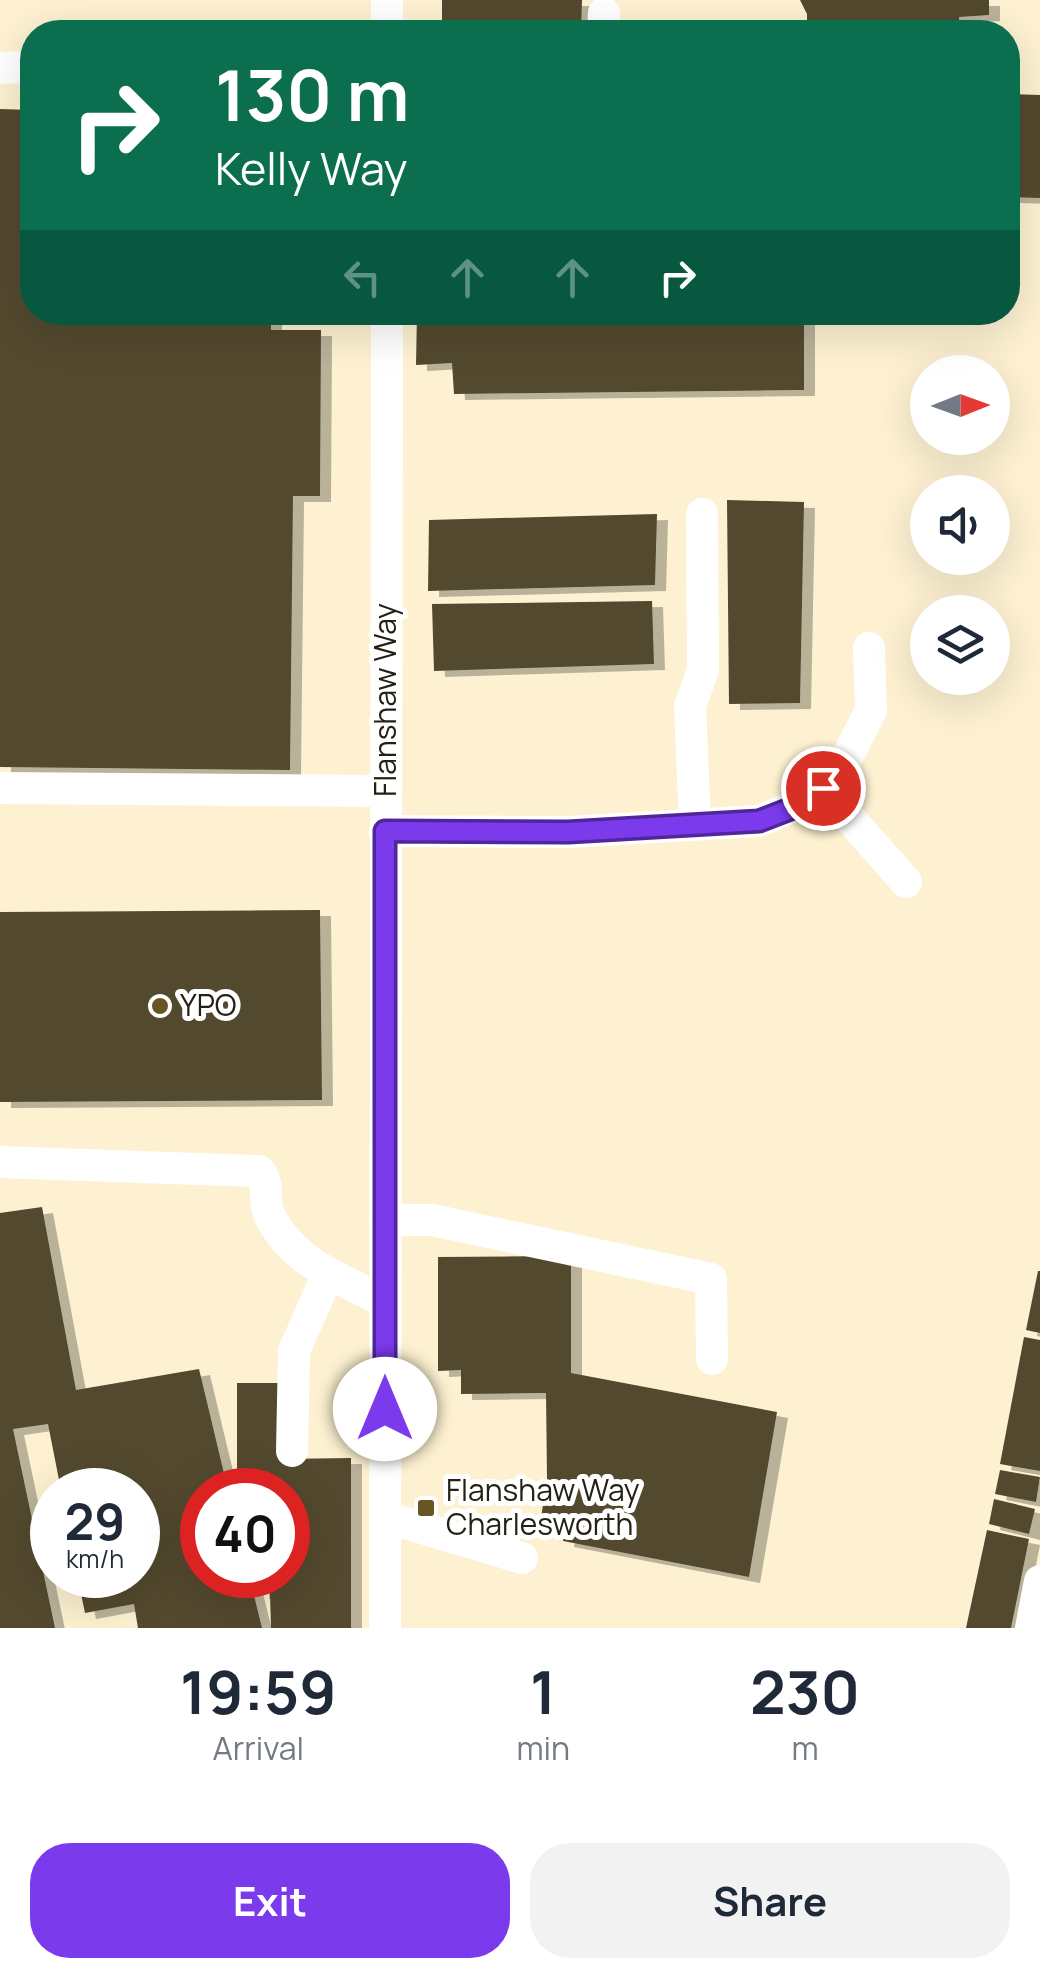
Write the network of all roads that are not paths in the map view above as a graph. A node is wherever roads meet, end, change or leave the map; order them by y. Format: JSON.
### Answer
{"nodes":[{"id":1,"x":387,"y":325,"type":"edge"},
{"id":2,"x":702,"y":514,"type":"dead end"},
{"id":3,"x":870,"y":648,"type":"dead end"},
{"id":4,"x":0,"y":788,"type":"edge"},
{"id":5,"x":823,"y":788,"type":"junction"},
{"id":6,"x":386,"y":791,"type":"junction"},
{"id":7,"x":694,"y":824,"type":"junction"},
{"id":8,"x":385,"y":831,"type":"junction"},
{"id":9,"x":906,"y":882,"type":"dead end"},
{"id":10,"x":0,"y":1162,"type":"edge"},
{"id":11,"x":385,"y":1220,"type":"junction"},
{"id":12,"x":328,"y":1274,"type":"junction"},
{"id":13,"x":385,"y":1301,"type":"junction"},
{"id":14,"x":712,"y":1359,"type":"dead end"},
{"id":15,"x":292,"y":1451,"type":"dead end"},
{"id":16,"x":385,"y":1517,"type":"junction"},
{"id":17,"x":522,"y":1558,"type":"dead end"},
{"id":18,"x":1040,"y":1581,"type":"edge"},
{"id":19,"x":385,"y":1628,"type":"edge"},
{"id":20,"x":1030,"y":1628,"type":"edge"}],
"edges":[{"from":1,"to":6,"type":"street","name":"Flanshaw Way"},
{"from":2,"to":7,"type":"street"},
{"from":3,"to":5,"type":"street"},
{"from":4,"to":6,"type":"street"},
{"from":5,"to":7,"type":"street"},
{"from":5,"to":9,"type":"street"},
{"from":6,"to":8,"type":"street","name":"Flanshaw Way"},
{"from":7,"to":8,"type":"street"},
{"from":8,"to":11,"type":"street","name":"Flanshaw Way"},
{"from":10,"to":12,"type":"street"},
{"from":11,"to":13,"type":"street","name":"Flanshaw Way"},
{"from":11,"to":14,"type":"street"},
{"from":12,"to":13,"type":"street"},
{"from":12,"to":15,"type":"street"},
{"from":13,"to":16,"type":"street","name":"Flanshaw Way"},
{"from":16,"to":17,"type":"street"},
{"from":16,"to":19,"type":"street","name":"Flanshaw Way"},
{"from":18,"to":20,"type":"street"}]}
